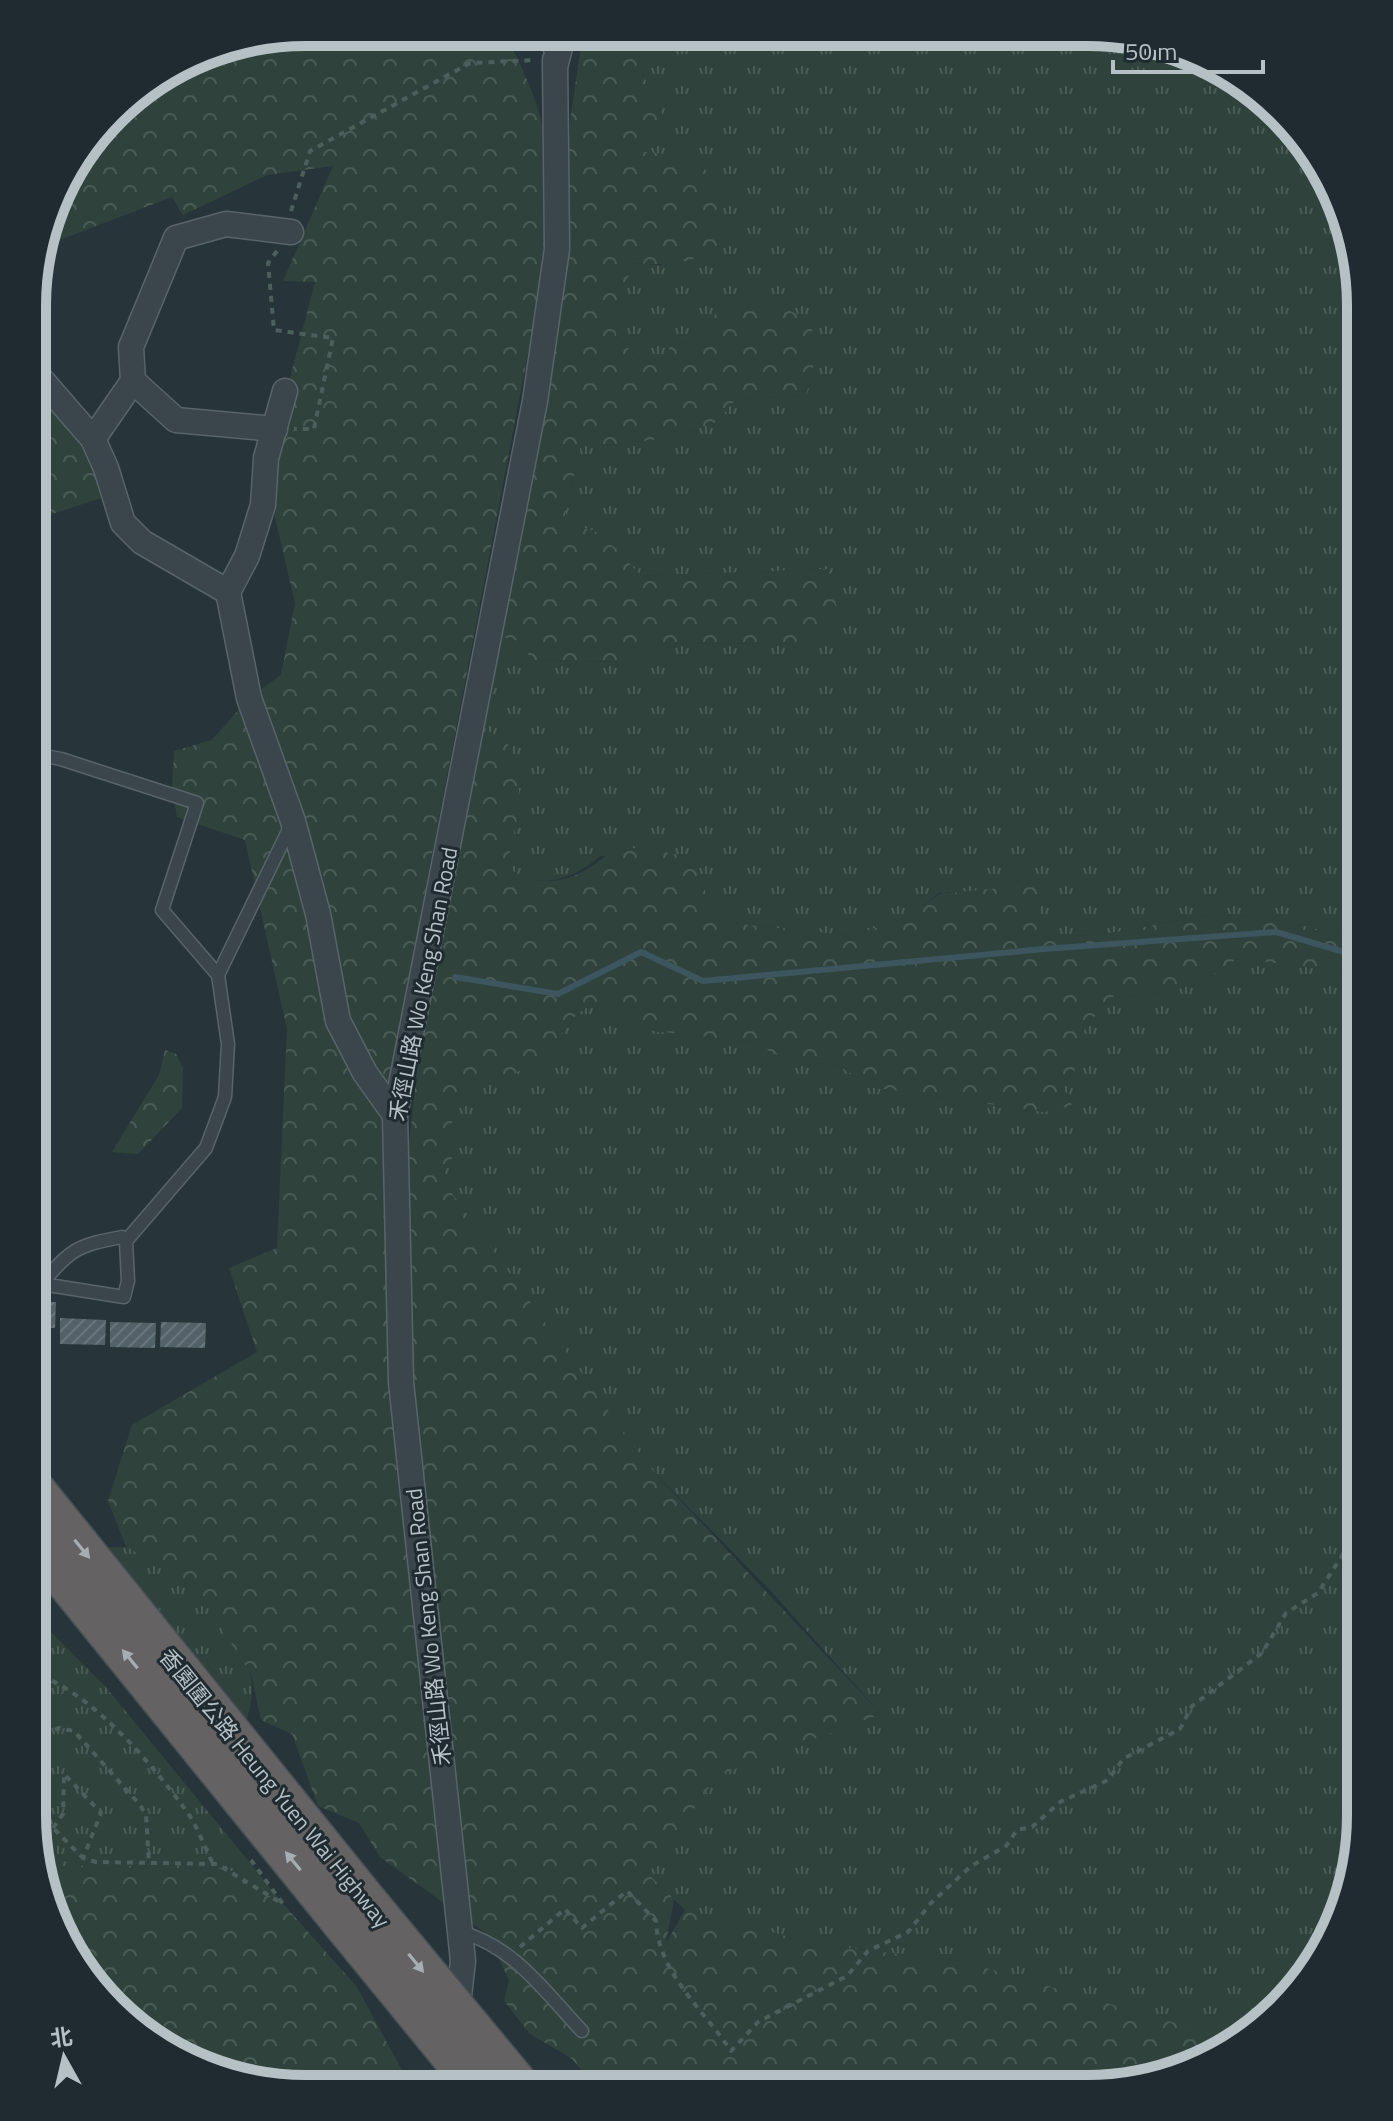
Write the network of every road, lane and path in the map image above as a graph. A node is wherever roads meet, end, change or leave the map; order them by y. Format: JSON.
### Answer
{"nodes":[{"id":1,"x":547,"y":47,"type":"edge"},
{"id":2,"x":555,"y":47,"type":"edge"},
{"id":3,"x":569,"y":47,"type":"edge"},
{"id":4,"x":556,"y":71,"type":"junction"},
{"id":5,"x":291,"y":232,"type":"junction"},
{"id":6,"x":133,"y":381,"type":"junction"},
{"id":7,"x":46,"y":385,"type":"edge"},
{"id":8,"x":285,"y":391,"type":"dead end"},
{"id":9,"x":275,"y":429,"type":"junction"},
{"id":10,"x":93,"y":439,"type":"junction"},
{"id":11,"x":228,"y":592,"type":"junction"},
{"id":12,"x":46,"y":756,"type":"edge"},
{"id":13,"x":293,"y":821,"type":"junction"},
{"id":14,"x":218,"y":975,"type":"junction"},
{"id":15,"x":395,"y":1115,"type":"junction"},
{"id":16,"x":126,"y":1241,"type":"junction"},
{"id":17,"x":46,"y":1279,"type":"edge"},
{"id":18,"x":46,"y":1285,"type":"edge"},
{"id":19,"x":46,"y":1505,"type":"edge"},
{"id":20,"x":1346,"y":1549,"type":"edge"},
{"id":21,"x":46,"y":1555,"type":"edge"},
{"id":22,"x":46,"y":1609,"type":"edge"},
{"id":23,"x":55,"y":1613,"type":"dead end"},
{"id":24,"x":46,"y":1678,"type":"edge"},
{"id":25,"x":46,"y":1734,"type":"edge"},
{"id":26,"x":46,"y":1776,"type":"edge"},
{"id":27,"x":53,"y":1828,"type":"junction"},
{"id":28,"x":247,"y":1854,"type":"dead end"},
{"id":29,"x":83,"y":1858,"type":"junction"},
{"id":30,"x":149,"y":1863,"type":"junction"},
{"id":31,"x":213,"y":1864,"type":"junction"},
{"id":32,"x":355,"y":1912,"type":"junction"},
{"id":33,"x":460,"y":1932,"type":"junction"},
{"id":34,"x":511,"y":1956,"type":"junction"},
{"id":35,"x":582,"y":2031,"type":"dead end"},
{"id":36,"x":449,"y":2075,"type":"edge"},
{"id":37,"x":469,"y":2075,"type":"edge"},
{"id":38,"x":509,"y":2075,"type":"edge"}],
"edges":[{"from":1,"to":4,"type":"lane","name":"禾徑山路 Wo Keng Shan Road"},
{"from":2,"to":4,"type":"lane"},
{"from":3,"to":4,"type":"lane"},
{"from":4,"to":5,"type":"path"},
{"from":4,"to":15,"type":"street","name":"禾徑山路 Wo Keng Shan Road"},
{"from":5,"to":6,"type":"street"},
{"from":5,"to":9,"type":"path"},
{"from":6,"to":9,"type":"street"},
{"from":6,"to":10,"type":"street"},
{"from":7,"to":10,"type":"street"},
{"from":8,"to":9,"type":"street"},
{"from":9,"to":11,"type":"street"},
{"from":10,"to":11,"type":"street"},
{"from":11,"to":13,"type":"street"},
{"from":12,"to":14,"type":"lane"},
{"from":13,"to":14,"type":"lane"},
{"from":13,"to":15,"type":"street"},
{"from":14,"to":16,"type":"lane"},
{"from":15,"to":33,"type":"street","name":"禾徑山路 Wo Keng Shan Road"},
{"from":16,"to":17,"type":"lane"},
{"from":16,"to":18,"type":"lane"},
{"from":19,"to":32,"type":"highway","name":"香園圍公路 Heung Yuen Wai Highway","one_way":true},
{"from":20,"to":34,"type":"path"},
{"from":32,"to":21,"type":"highway","name":"香園圍公路 Heung Yuen Wai Highway","one_way":true},
{"from":22,"to":23,"type":"path"},
{"from":24,"to":31,"type":"path"},
{"from":25,"to":30,"type":"path"},
{"from":26,"to":27,"type":"path"},
{"from":27,"to":29,"type":"path"},
{"from":27,"to":29,"type":"path"},
{"from":28,"to":31,"type":"path"},
{"from":29,"to":30,"type":"path"},
{"from":30,"to":31,"type":"path"},
{"from":32,"to":37,"type":"highway","name":"香園圍公路 Heung Yuen Wai Highway","bridge":true},
{"from":32,"to":38,"type":"highway","name":"香園圍公路 Heung Yuen Wai Highway","one_way":true,"bridge":true},
{"from":33,"to":34,"type":"lane"},
{"from":33,"to":36,"type":"street","name":"禾徑山路 Wo Keng Shan Road"},
{"from":34,"to":35,"type":"lane"}]}
